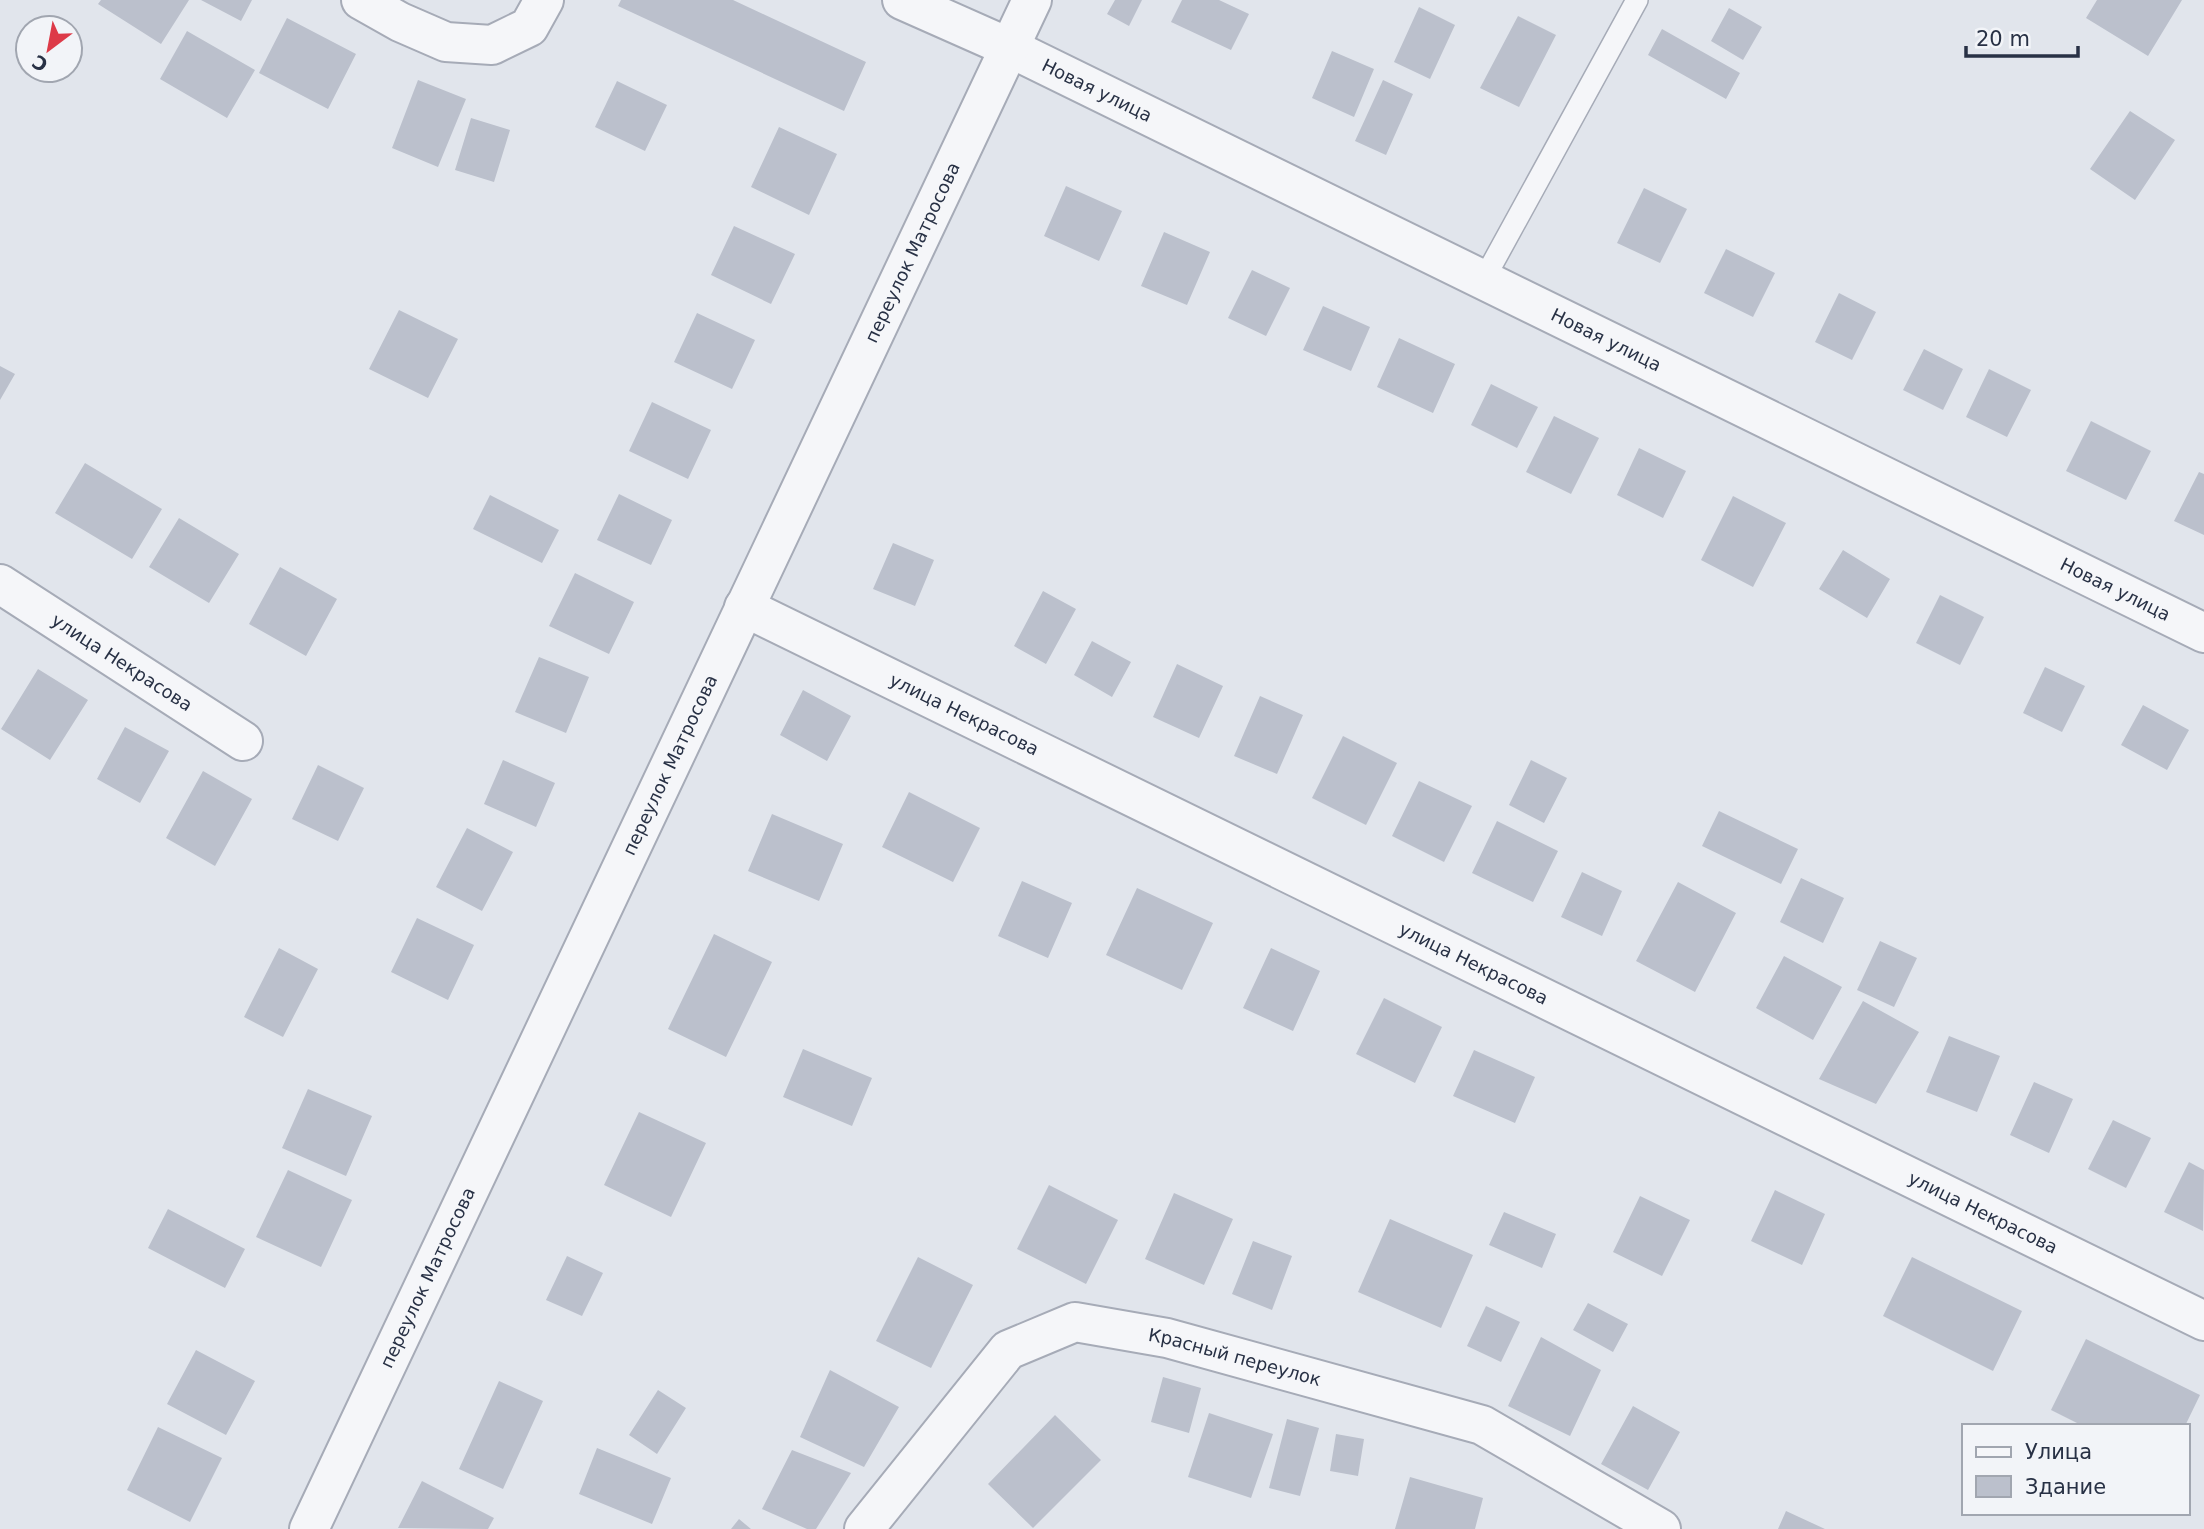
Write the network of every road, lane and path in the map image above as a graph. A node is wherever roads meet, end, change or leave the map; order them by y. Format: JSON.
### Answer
{"nodes":[{"id":1,"x":361,"y":0,"type":"edge"},
{"id":2,"x":544,"y":0,"type":"edge"},
{"id":3,"x":902,"y":0,"type":"edge"},
{"id":4,"x":1032,"y":0,"type":"edge"},
{"id":5,"x":1637,"y":0,"type":"edge"},
{"id":6,"x":1008,"y":47,"type":"junction"},
{"id":7,"x":1484,"y":279,"type":"junction"},
{"id":8,"x":0,"y":584,"type":"edge"},
{"id":9,"x":744,"y":607,"type":"junction"},
{"id":10,"x":2204,"y":633,"type":"edge"},
{"id":11,"x":243,"y":741,"type":"dead end"},
{"id":12,"x":2204,"y":1321,"type":"edge"},
{"id":13,"x":309,"y":1529,"type":"edge"},
{"id":14,"x":864,"y":1529,"type":"edge"},
{"id":15,"x":1661,"y":1529,"type":"edge"}],
"edges":[{"from":1,"to":2,"type":"street"},
{"from":3,"to":6,"type":"street","name":"Новая улица"},
{"from":4,"to":6,"type":"street","name":"переулок Матросова"},
{"from":5,"to":7,"type":"lane"},
{"from":6,"to":7,"type":"street","name":"Новая улица"},
{"from":6,"to":9,"type":"street","name":"переулок Матросова"},
{"from":7,"to":10,"type":"street","name":"Новая улица"},
{"from":8,"to":11,"type":"street","name":"улица Некрасова"},
{"from":9,"to":12,"type":"street","name":"улица Некрасова"},
{"from":9,"to":13,"type":"street","name":"переулок Матросова"},
{"from":14,"to":15,"type":"street","name":"Красный переулок"}]}
